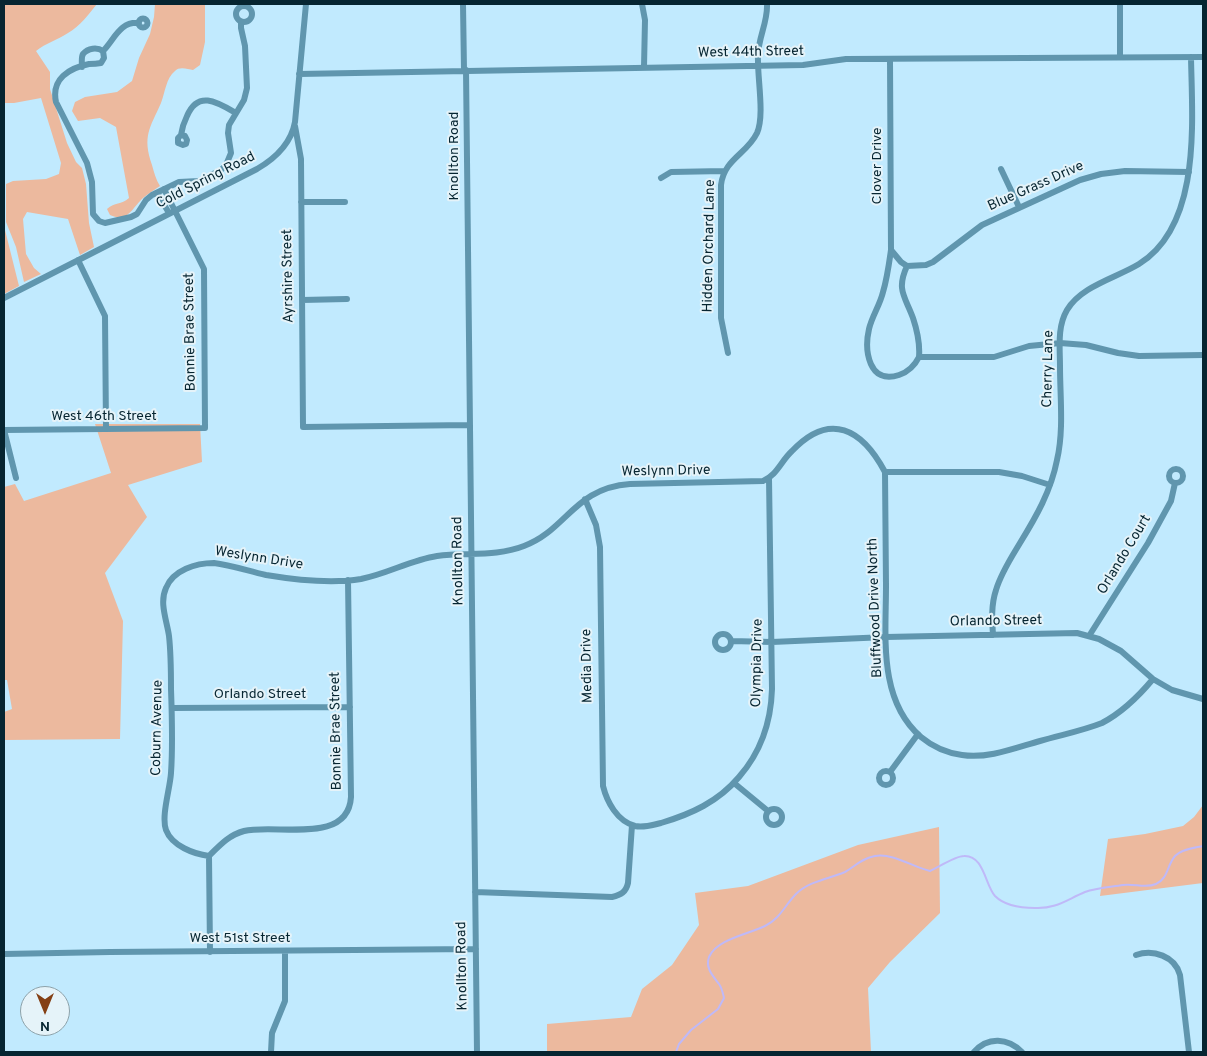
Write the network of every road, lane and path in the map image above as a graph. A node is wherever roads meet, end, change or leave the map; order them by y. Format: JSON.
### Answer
{"nodes":[{"id":1,"x":306,"y":4,"type":"edge"},
{"id":2,"x":463,"y":4,"type":"edge"},
{"id":3,"x":642,"y":4,"type":"edge"},
{"id":4,"x":767,"y":4,"type":"edge"},
{"id":5,"x":1120,"y":4,"type":"edge"},
{"id":6,"x":241,"y":22,"type":"dead end"},
{"id":7,"x":139,"y":23,"type":"dead end"},
{"id":8,"x":103,"y":51,"type":"junction"},
{"id":9,"x":1203,"y":56,"type":"edge"},
{"id":10,"x":1120,"y":57,"type":"junction"},
{"id":11,"x":1191,"y":57,"type":"junction"},
{"id":12,"x":890,"y":59,"type":"junction"},
{"id":13,"x":758,"y":65,"type":"junction"},
{"id":14,"x":82,"y":67,"type":"junction"},
{"id":15,"x":644,"y":67,"type":"junction"},
{"id":16,"x":465,"y":70,"type":"junction"},
{"id":17,"x":299,"y":74,"type":"junction"},
{"id":18,"x":236,"y":113,"type":"junction"},
{"id":19,"x":294,"y":126,"type":"junction"},
{"id":20,"x":181,"y":135,"type":"dead end"},
{"id":21,"x":1001,"y":169,"type":"dead end"},
{"id":22,"x":724,"y":171,"type":"junction"},
{"id":23,"x":1188,"y":172,"type":"junction"},
{"id":24,"x":661,"y":178,"type":"dead end"},
{"id":25,"x":164,"y":189,"type":"junction"},
{"id":26,"x":157,"y":193,"type":"junction"},
{"id":27,"x":301,"y":202,"type":"junction"},
{"id":28,"x":345,"y":202,"type":"dead end"},
{"id":29,"x":1019,"y":207,"type":"junction"},
{"id":30,"x":172,"y":212,"type":"junction"},
{"id":31,"x":891,"y":250,"type":"junction"},
{"id":32,"x":78,"y":260,"type":"junction"},
{"id":33,"x":907,"y":266,"type":"junction"},
{"id":34,"x":4,"y":298,"type":"edge"},
{"id":35,"x":347,"y":299,"type":"dead end"},
{"id":36,"x":302,"y":300,"type":"junction"},
{"id":37,"x":1060,"y":343,"type":"junction"},
{"id":38,"x":728,"y":353,"type":"dead end"},
{"id":39,"x":1203,"y":355,"type":"edge"},
{"id":40,"x":919,"y":357,"type":"junction"},
{"id":41,"x":470,"y":425,"type":"junction"},
{"id":42,"x":205,"y":428,"type":"joint"},
{"id":43,"x":106,"y":429,"type":"junction"},
{"id":44,"x":4,"y":430,"type":"edge"},
{"id":45,"x":885,"y":472,"type":"junction"},
{"id":46,"x":16,"y":478,"type":"dead end"},
{"id":47,"x":769,"y":478,"type":"junction"},
{"id":48,"x":1175,"y":483,"type":"dead end"},
{"id":49,"x":1050,"y":485,"type":"junction"},
{"id":50,"x":585,"y":499,"type":"junction"},
{"id":51,"x":471,"y":553,"type":"junction"},
{"id":52,"x":173,"y":577,"type":"joint"},
{"id":53,"x":348,"y":580,"type":"junction"},
{"id":54,"x":993,"y":635,"type":"junction"},
{"id":55,"x":1089,"y":636,"type":"junction"},
{"id":56,"x":886,"y":637,"type":"junction"},
{"id":57,"x":731,"y":642,"type":"dead end"},
{"id":58,"x":772,"y":642,"type":"junction"},
{"id":59,"x":1153,"y":678,"type":"junction"},
{"id":60,"x":1203,"y":699,"type":"edge"},
{"id":61,"x":350,"y":707,"type":"junction"},
{"id":62,"x":172,"y":708,"type":"junction"},
{"id":63,"x":918,"y":734,"type":"junction"},
{"id":64,"x":890,"y":772,"type":"dead end"},
{"id":65,"x":734,"y":783,"type":"junction"},
{"id":66,"x":768,"y":811,"type":"dead end"},
{"id":67,"x":632,"y":825,"type":"junction"},
{"id":68,"x":210,"y":856,"type":"junction"},
{"id":69,"x":475,"y":892,"type":"junction"},
{"id":70,"x":476,"y":949,"type":"junction"},
{"id":71,"x":285,"y":951,"type":"junction"},
{"id":72,"x":210,"y":952,"type":"junction"},
{"id":73,"x":4,"y":954,"type":"edge"},
{"id":74,"x":1136,"y":955,"type":"dead end"},
{"id":75,"x":271,"y":1052,"type":"edge"},
{"id":76,"x":476,"y":1052,"type":"edge"},
{"id":77,"x":974,"y":1052,"type":"edge"},
{"id":78,"x":1022,"y":1052,"type":"edge"},
{"id":79,"x":1190,"y":1052,"type":"edge"}],
"edges":[{"from":1,"to":17,"type":"street","name":"Cold Spring Road"},
{"from":2,"to":16,"type":"street","name":"Knollton Road"},
{"from":3,"to":15,"type":"street"},
{"from":4,"to":13,"type":"street","name":"Hidden Orchard Lane"},
{"from":5,"to":10,"type":"street"},
{"from":6,"to":18,"type":"street"},
{"from":7,"to":8,"type":"street"},
{"from":8,"to":14,"type":"street"},
{"from":8,"to":14,"type":"street"},
{"from":9,"to":11,"type":"street","name":"West 44th Street"},
{"from":10,"to":11,"type":"street","name":"West 44th Street"},
{"from":10,"to":12,"type":"street","name":"West 44th Street"},
{"from":11,"to":23,"type":"street","name":"Cherry Lane"},
{"from":12,"to":13,"type":"street","name":"West 44th Street"},
{"from":12,"to":31,"type":"street","name":"Clover Drive"},
{"from":13,"to":15,"type":"street","name":"West 44th Street"},
{"from":13,"to":22,"type":"street","name":"Hidden Orchard Lane"},
{"from":14,"to":26,"type":"street"},
{"from":15,"to":16,"type":"street","name":"West 44th Street"},
{"from":16,"to":17,"type":"street","name":"West 44th Street"},
{"from":16,"to":41,"type":"street","name":"Knollton Road"},
{"from":17,"to":19,"type":"street","name":"Cold Spring Road"},
{"from":18,"to":20,"type":"street"},
{"from":18,"to":25,"type":"street"},
{"from":19,"to":27,"type":"street","name":"Ayrshire Street"},
{"from":19,"to":30,"type":"street","name":"Cold Spring Road"},
{"from":21,"to":29,"type":"street"},
{"from":22,"to":24,"type":"street"},
{"from":22,"to":38,"type":"street","name":"Hidden Orchard Lane"},
{"from":23,"to":29,"type":"street","name":"Blue Grass Drive"},
{"from":23,"to":37,"type":"street","name":"Cherry Lane"},
{"from":25,"to":26,"type":"street"},
{"from":25,"to":30,"type":"street"},
{"from":26,"to":30,"type":"street"},
{"from":27,"to":28,"type":"street"},
{"from":27,"to":36,"type":"street","name":"Ayrshire Street"},
{"from":29,"to":33,"type":"street","name":"Blue Grass Drive"},
{"from":30,"to":32,"type":"street","name":"Cold Spring Road"},
{"from":30,"to":42,"type":"street","name":"Bonnie Brae Street"},
{"from":31,"to":33,"type":"street"},
{"from":31,"to":40,"type":"street","name":"Clover Drive"},
{"from":32,"to":34,"type":"street","name":"Cold Spring Road"},
{"from":32,"to":43,"type":"street"},
{"from":33,"to":40,"type":"street"},
{"from":35,"to":36,"type":"street"},
{"from":36,"to":41,"type":"street","name":"Ayrshire Street"},
{"from":37,"to":39,"type":"street"},
{"from":37,"to":40,"type":"street"},
{"from":37,"to":49,"type":"street","name":"Cherry Lane"},
{"from":41,"to":51,"type":"street","name":"Knollton Road"},
{"from":42,"to":43,"type":"street","name":"West 46th Street"},
{"from":43,"to":44,"type":"street","name":"West 46th Street"},
{"from":44,"to":46,"type":"street"},
{"from":45,"to":47,"type":"street"},
{"from":45,"to":49,"type":"street"},
{"from":45,"to":56,"type":"street","name":"Bluffwood Drive North"},
{"from":47,"to":50,"type":"street","name":"Weslynn Drive"},
{"from":47,"to":58,"type":"street","name":"Olympia Drive"},
{"from":48,"to":55,"type":"street","name":"Orlando Court"},
{"from":49,"to":54,"type":"street","name":"Cherry Lane"},
{"from":50,"to":51,"type":"street","name":"Weslynn Drive"},
{"from":50,"to":67,"type":"street","name":"Media Drive"},
{"from":51,"to":53,"type":"street","name":"Weslynn Drive"},
{"from":51,"to":69,"type":"street","name":"Knollton Road"},
{"from":52,"to":53,"type":"street","name":"Weslynn Drive"},
{"from":52,"to":62,"type":"street","name":"Coburn Avenue"},
{"from":53,"to":61,"type":"street","name":"Bonnie Brae Street"},
{"from":54,"to":55,"type":"street","name":"Orlando Street"},
{"from":54,"to":56,"type":"street","name":"Orlando Street"},
{"from":55,"to":59,"type":"street","name":"Orlando Street"},
{"from":56,"to":58,"type":"street","name":"Orlando Street"},
{"from":56,"to":63,"type":"street","name":"Bluffwood Drive North"},
{"from":57,"to":58,"type":"street","name":"Orlando Street"},
{"from":58,"to":65,"type":"street","name":"Olympia Drive"},
{"from":59,"to":60,"type":"street","name":"Orlando Street"},
{"from":59,"to":63,"type":"street","name":"Bluffwood Drive North"},
{"from":61,"to":62,"type":"street","name":"Orlando Street"},
{"from":61,"to":68,"type":"street","name":"Bonnie Brae Street"},
{"from":62,"to":68,"type":"street","name":"Coburn Avenue"},
{"from":63,"to":64,"type":"street"},
{"from":65,"to":66,"type":"street"},
{"from":65,"to":67,"type":"street","name":"Olympia Drive"},
{"from":67,"to":69,"type":"street"},
{"from":68,"to":72,"type":"street"},
{"from":69,"to":70,"type":"street","name":"Knollton Road"},
{"from":70,"to":71,"type":"street","name":"West 51st Street"},
{"from":70,"to":76,"type":"street","name":"Knollton Road"},
{"from":71,"to":72,"type":"street","name":"West 51st Street"},
{"from":71,"to":75,"type":"street"},
{"from":72,"to":73,"type":"street","name":"West 51st Street"},
{"from":74,"to":79,"type":"street"},
{"from":77,"to":78,"type":"street"}]}
